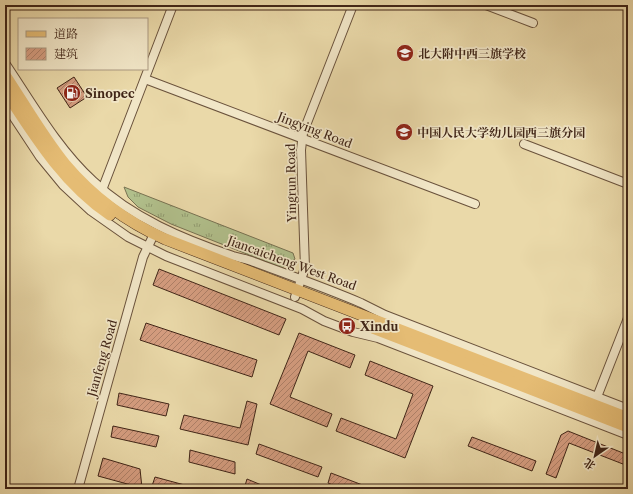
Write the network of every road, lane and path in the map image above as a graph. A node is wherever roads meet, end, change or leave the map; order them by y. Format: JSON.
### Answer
{"nodes":[{"id":1,"x":174,"y":5,"type":"edge"},
{"id":2,"x":353,"y":5,"type":"edge"},
{"id":3,"x":486,"y":5,"type":"edge"},
{"id":4,"x":533,"y":23,"type":"dead end"},
{"id":5,"x":5,"y":62,"type":"edge"},
{"id":6,"x":5,"y":75,"type":"edge"},
{"id":7,"x":145,"y":79,"type":"junction"},
{"id":8,"x":5,"y":91,"type":"edge"},
{"id":9,"x":5,"y":104,"type":"edge"},
{"id":10,"x":302,"y":138,"type":"junction"},
{"id":11,"x":524,"y":144,"type":"dead end"},
{"id":12,"x":628,"y":184,"type":"edge"},
{"id":13,"x":102,"y":190,"type":"junction"},
{"id":14,"x":112,"y":198,"type":"junction"},
{"id":15,"x":475,"y":204,"type":"dead end"},
{"id":16,"x":134,"y":223,"type":"junction"},
{"id":17,"x":150,"y":241,"type":"junction"},
{"id":18,"x":298,"y":289,"type":"junction"},
{"id":19,"x":628,"y":318,"type":"edge"},
{"id":20,"x":597,"y":397,"type":"junction"},
{"id":21,"x":628,"y":409,"type":"edge"},
{"id":22,"x":628,"y":418,"type":"edge"},
{"id":23,"x":628,"y":427,"type":"edge"},
{"id":24,"x":628,"y":435,"type":"edge"},
{"id":25,"x":78,"y":489,"type":"edge"}],
"edges":[{"from":1,"to":7,"type":"street"},
{"from":2,"to":10,"type":"street","name":"Yingrun Road"},
{"from":3,"to":4,"type":"street"},
{"from":5,"to":13,"type":"street","name":"Jiancaicheng West Road"},
{"from":6,"to":16,"type":"main road","name":"Jiancaicheng West Road"},
{"from":7,"to":10,"type":"street","name":"Jingying Road"},
{"from":7,"to":13,"type":"street"},
{"from":8,"to":17,"type":"main road","name":"Jiancaicheng West Road"},
{"from":9,"to":17,"type":"street","name":"Jiancaicheng West Road"},
{"from":10,"to":15,"type":"street","name":"Jingying Road"},
{"from":10,"to":18,"type":"street","name":"Yingrun Road"},
{"from":11,"to":12,"type":"street"},
{"from":13,"to":14,"type":"street","name":"Jiancaicheng West Road"},
{"from":14,"to":16,"type":"street"},
{"from":14,"to":18,"type":"street","name":"Jiancaicheng West Road"},
{"from":16,"to":17,"type":"main road","name":"Jiancaicheng West Road"},
{"from":17,"to":18,"type":"main road","name":"Jiancaicheng West Road"},
{"from":17,"to":24,"type":"street","name":"Jiancaicheng West Road"},
{"from":17,"to":25,"type":"street","name":"Jianfeng Road"},
{"from":18,"to":20,"type":"street","name":"Jiancaicheng West Road"},
{"from":18,"to":22,"type":"main road","name":"Jiancaicheng West Road"},
{"from":18,"to":23,"type":"main road","name":"Jiancaicheng West Road"},
{"from":19,"to":20,"type":"street"},
{"from":20,"to":21,"type":"street","name":"Jiancaicheng West Road"}]}
